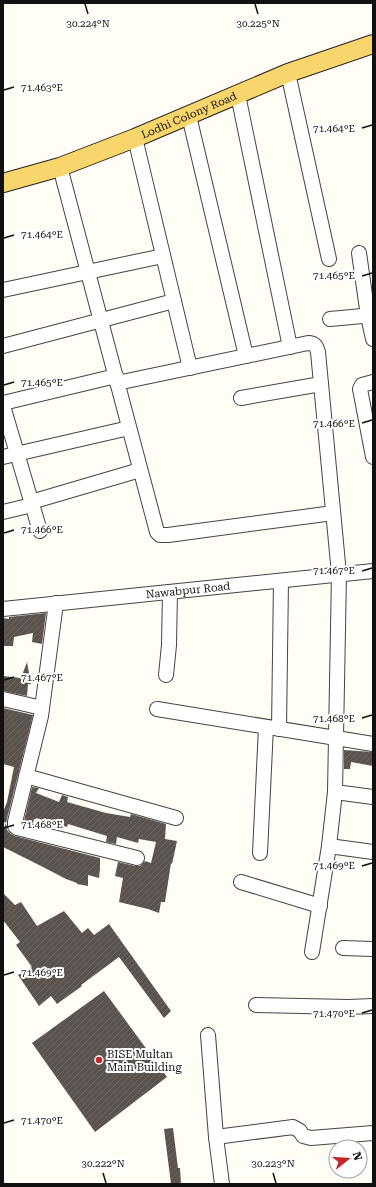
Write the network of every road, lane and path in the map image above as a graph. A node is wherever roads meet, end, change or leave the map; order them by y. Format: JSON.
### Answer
{"nodes":[{"id":1,"x":373,"y":44,"type":"edge"},
{"id":2,"x":288,"y":73,"type":"junction"},
{"id":3,"x":238,"y":95,"type":"junction"},
{"id":4,"x":189,"y":116,"type":"junction"},
{"id":5,"x":135,"y":138,"type":"junction"},
{"id":6,"x":60,"y":167,"type":"junction"},
{"id":7,"x":3,"y":183,"type":"edge"},
{"id":8,"x":359,"y":253,"type":"dead end"},
{"id":9,"x":163,"y":256,"type":"junction"},
{"id":10,"x":328,"y":259,"type":"dead end"},
{"id":11,"x":88,"y":272,"type":"junction"},
{"id":12,"x":3,"y":290,"type":"edge"},
{"id":13,"x":174,"y":301,"type":"junction"},
{"id":14,"x":371,"y":315,"type":"edge"},
{"id":15,"x":101,"y":320,"type":"junction"},
{"id":16,"x":330,"y":320,"type":"dead end"},
{"id":17,"x":373,"y":339,"type":"edge"},
{"id":18,"x":3,"y":346,"type":"edge"},
{"id":19,"x":290,"y":347,"type":"junction"},
{"id":20,"x":246,"y":356,"type":"junction"},
{"id":21,"x":190,"y":368,"type":"junction"},
{"id":22,"x":116,"y":380,"type":"junction"},
{"id":23,"x":373,"y":382,"type":"edge"},
{"id":24,"x":321,"y":384,"type":"junction"},
{"id":25,"x":241,"y":398,"type":"dead end"},
{"id":26,"x":3,"y":404,"type":"edge"},
{"id":27,"x":129,"y":428,"type":"junction"},
{"id":28,"x":17,"y":454,"type":"junction"},
{"id":29,"x":3,"y":457,"type":"edge"},
{"id":30,"x":373,"y":457,"type":"edge"},
{"id":31,"x":140,"y":470,"type":"junction"},
{"id":32,"x":32,"y":504,"type":"junction"},
{"id":33,"x":3,"y":512,"type":"edge"},
{"id":34,"x":333,"y":513,"type":"junction"},
{"id":35,"x":40,"y":531,"type":"dead end"},
{"id":36,"x":373,"y":571,"type":"edge"},
{"id":37,"x":339,"y":574,"type":"junction"},
{"id":38,"x":281,"y":581,"type":"junction"},
{"id":39,"x":170,"y":592,"type":"junction"},
{"id":40,"x":56,"y":603,"type":"junction"},
{"id":41,"x":3,"y":609,"type":"edge"},
{"id":42,"x":166,"y":675,"type":"dead end"},
{"id":43,"x":3,"y":699,"type":"edge"},
{"id":44,"x":42,"y":708,"type":"junction"},
{"id":45,"x":157,"y":709,"type":"dead end"},
{"id":46,"x":272,"y":728,"type":"junction"},
{"id":47,"x":336,"y":739,"type":"junction"},
{"id":48,"x":373,"y":744,"type":"edge"},
{"id":49,"x":26,"y":776,"type":"junction"},
{"id":50,"x":335,"y":792,"type":"junction"},
{"id":51,"x":373,"y":797,"type":"edge"},
{"id":52,"x":176,"y":818,"type":"dead end"},
{"id":53,"x":330,"y":846,"type":"junction"},
{"id":54,"x":373,"y":852,"type":"edge"},
{"id":55,"x":260,"y":854,"type":"dead end"},
{"id":56,"x":137,"y":858,"type":"dead end"},
{"id":57,"x":241,"y":882,"type":"dead end"},
{"id":58,"x":320,"y":906,"type":"junction"},
{"id":59,"x":343,"y":948,"type":"dead end"},
{"id":60,"x":373,"y":949,"type":"edge"},
{"id":61,"x":312,"y":952,"type":"dead end"},
{"id":62,"x":256,"y":1005,"type":"dead end"},
{"id":63,"x":373,"y":1006,"type":"edge"},
{"id":64,"x":208,"y":1035,"type":"dead end"},
{"id":65,"x":373,"y":1133,"type":"edge"},
{"id":66,"x":216,"y":1137,"type":"junction"},
{"id":67,"x":222,"y":1184,"type":"edge"}],
"edges":[{"from":1,"to":2,"type":"main road","name":"Lodhi Colony Road"},
{"from":2,"to":3,"type":"main road","name":"Lodhi Colony Road"},
{"from":2,"to":10,"type":"street"},
{"from":3,"to":4,"type":"main road","name":"Lodhi Colony Road"},
{"from":3,"to":19,"type":"street"},
{"from":4,"to":5,"type":"main road","name":"Lodhi Colony Road"},
{"from":4,"to":20,"type":"street"},
{"from":5,"to":6,"type":"main road","name":"Lodhi Colony Road"},
{"from":5,"to":9,"type":"street"},
{"from":6,"to":7,"type":"main road","name":"Lodhi Colony Road"},
{"from":6,"to":11,"type":"street"},
{"from":8,"to":14,"type":"street"},
{"from":9,"to":11,"type":"street"},
{"from":9,"to":13,"type":"street"},
{"from":11,"to":12,"type":"street"},
{"from":11,"to":15,"type":"street"},
{"from":13,"to":15,"type":"street"},
{"from":13,"to":21,"type":"street"},
{"from":14,"to":16,"type":"street"},
{"from":14,"to":17,"type":"street"},
{"from":15,"to":18,"type":"street"},
{"from":15,"to":22,"type":"street"},
{"from":19,"to":20,"type":"street"},
{"from":19,"to":24,"type":"street"},
{"from":20,"to":21,"type":"street"},
{"from":21,"to":22,"type":"street"},
{"from":22,"to":26,"type":"street"},
{"from":22,"to":27,"type":"street"},
{"from":23,"to":30,"type":"street"},
{"from":24,"to":25,"type":"street"},
{"from":24,"to":34,"type":"street"},
{"from":26,"to":28,"type":"street"},
{"from":27,"to":28,"type":"street"},
{"from":27,"to":31,"type":"street"},
{"from":28,"to":29,"type":"street"},
{"from":28,"to":32,"type":"street"},
{"from":31,"to":32,"type":"street"},
{"from":31,"to":34,"type":"street"},
{"from":32,"to":33,"type":"street"},
{"from":32,"to":35,"type":"street"},
{"from":34,"to":37,"type":"street"},
{"from":36,"to":37,"type":"street","name":"Nawabpur Road"},
{"from":37,"to":38,"type":"street","name":"Nawabpur Road"},
{"from":37,"to":47,"type":"street"},
{"from":38,"to":39,"type":"street","name":"Nawabpur Road"},
{"from":38,"to":46,"type":"street"},
{"from":39,"to":40,"type":"street","name":"Nawabpur Road"},
{"from":39,"to":42,"type":"street"},
{"from":40,"to":41,"type":"street","name":"Nawabpur Road"},
{"from":40,"to":44,"type":"street"},
{"from":43,"to":44,"type":"street"},
{"from":44,"to":49,"type":"street"},
{"from":45,"to":46,"type":"street"},
{"from":46,"to":47,"type":"street"},
{"from":46,"to":55,"type":"street"},
{"from":47,"to":48,"type":"street"},
{"from":47,"to":50,"type":"street"},
{"from":49,"to":52,"type":"street"},
{"from":49,"to":56,"type":"street"},
{"from":50,"to":51,"type":"street"},
{"from":50,"to":53,"type":"street"},
{"from":53,"to":54,"type":"street"},
{"from":53,"to":58,"type":"street"},
{"from":57,"to":58,"type":"street"},
{"from":58,"to":61,"type":"street"},
{"from":59,"to":60,"type":"street"},
{"from":62,"to":63,"type":"street"},
{"from":64,"to":66,"type":"street"},
{"from":65,"to":66,"type":"street"},
{"from":66,"to":67,"type":"street"}]}
